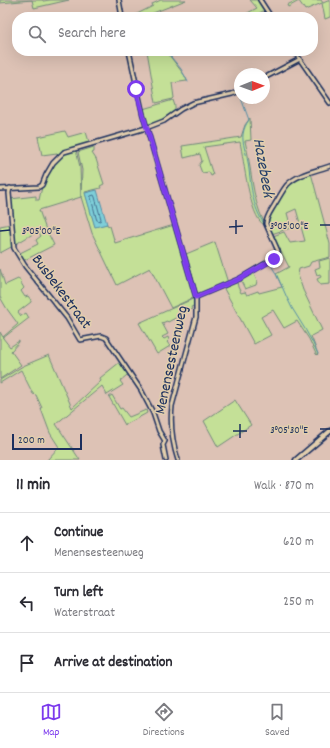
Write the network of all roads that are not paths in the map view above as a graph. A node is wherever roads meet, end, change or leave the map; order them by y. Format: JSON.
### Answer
{"nodes":[{"id":1,"x":119,"y":0,"type":"edge"},
{"id":2,"x":260,"y":0,"type":"edge"},
{"id":3,"x":121,"y":12,"type":"edge"},
{"id":4,"x":268,"y":12,"type":"edge"},
{"id":5,"x":130,"y":56,"type":"edge"},
{"id":6,"x":298,"y":56,"type":"edge"},
{"id":7,"x":300,"y":59,"type":"junction"},
{"id":8,"x":270,"y":75,"type":"edge"},
{"id":9,"x":234,"y":93,"type":"edge"},
{"id":10,"x":330,"y":103,"type":"edge"},
{"id":11,"x":146,"y":128,"type":"junction"},
{"id":12,"x":330,"y":166,"type":"edge"},
{"id":13,"x":10,"y":188,"type":"junction"},
{"id":14,"x":0,"y":189,"type":"edge"},
{"id":15,"x":196,"y":297,"type":"junction"},
{"id":16,"x":330,"y":431,"type":"edge"},
{"id":17,"x":165,"y":441,"type":"junction"},
{"id":18,"x":173,"y":443,"type":"junction"},
{"id":19,"x":166,"y":460,"type":"edge"},
{"id":20,"x":178,"y":460,"type":"edge"},
{"id":21,"x":296,"y":460,"type":"edge"}],
"edges":[{"from":1,"to":3,"type":"street"},
{"from":2,"to":4,"type":"street"},
{"from":5,"to":11,"type":"street","name":"Menensesteenweg"},
{"from":6,"to":7,"type":"street"},
{"from":7,"to":8,"type":"street"},
{"from":7,"to":10,"type":"street"},
{"from":9,"to":11,"type":"street"},
{"from":11,"to":13,"type":"street"},
{"from":11,"to":15,"type":"street","name":"Menensesteenweg"},
{"from":12,"to":15,"type":"street"},
{"from":13,"to":14,"type":"street"},
{"from":13,"to":17,"type":"street","name":"Busbekestraat"},
{"from":15,"to":18,"type":"street","name":"Menensesteenweg"},
{"from":16,"to":21,"type":"main road"},
{"from":17,"to":18,"type":"street"},
{"from":17,"to":19,"type":"street"},
{"from":18,"to":20,"type":"street","name":"Menensesteenweg"}]}
